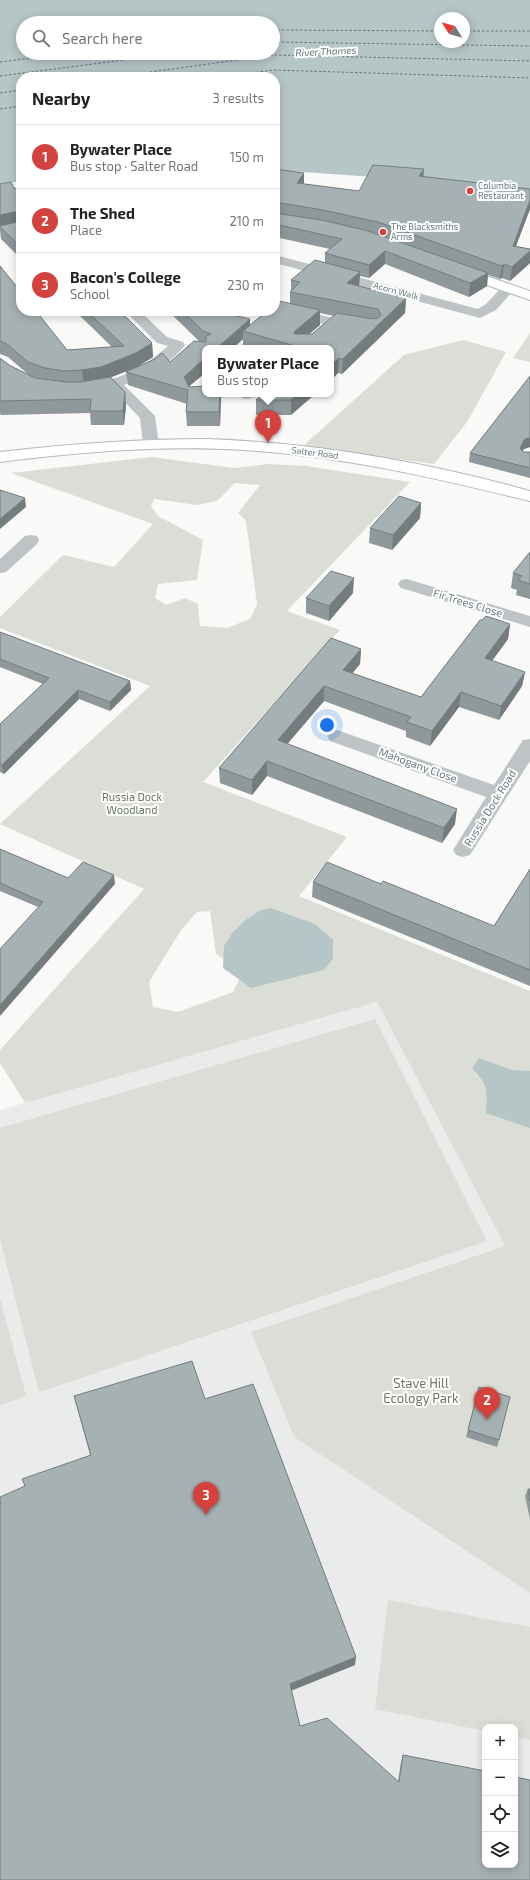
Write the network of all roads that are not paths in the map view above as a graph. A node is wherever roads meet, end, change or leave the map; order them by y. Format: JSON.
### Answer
{"nodes":[{"id":1,"x":280,"y":260,"type":"edge"},
{"id":2,"x":445,"y":266,"type":"edge"},
{"id":3,"x":508,"y":289,"type":"junction"},
{"id":4,"x":530,"y":296,"type":"edge"},
{"id":5,"x":280,"y":310,"type":"edge"},
{"id":6,"x":137,"y":316,"type":"edge"},
{"id":7,"x":333,"y":322,"type":"junction"},
{"id":8,"x":348,"y":325,"type":"edge"},
{"id":9,"x":306,"y":345,"type":"edge"},
{"id":10,"x":115,"y":384,"type":"junction"},
{"id":11,"x":78,"y":389,"type":"edge"},
{"id":12,"x":151,"y":445,"type":"junction"},
{"id":13,"x":0,"y":457,"type":"edge"},
{"id":14,"x":530,"y":496,"type":"edge"},
{"id":15,"x":31,"y":540,"type":"dead end"},
{"id":16,"x":0,"y":568,"type":"edge"},
{"id":17,"x":407,"y":584,"type":"dead end"},
{"id":18,"x":530,"y":622,"type":"edge"},
{"id":19,"x":337,"y":736,"type":"dead end"},
{"id":20,"x":529,"y":748,"type":"edge"},
{"id":21,"x":498,"y":794,"type":"junction"},
{"id":22,"x":463,"y":850,"type":"dead end"}],
"edges":[{"from":1,"to":3,"type":"street","name":"Acorn Walk"},
{"from":2,"to":3,"type":"main road"},
{"from":3,"to":4,"type":"main road"},
{"from":5,"to":7,"type":"street"},
{"from":6,"to":10,"type":"street"},
{"from":7,"to":8,"type":"street"},
{"from":7,"to":9,"type":"street"},
{"from":10,"to":11,"type":"street"},
{"from":10,"to":12,"type":"street"},
{"from":12,"to":13,"type":"main road","name":"Salter Road"},
{"from":12,"to":14,"type":"main road","name":"Salter Road"},
{"from":15,"to":16,"type":"street"},
{"from":17,"to":18,"type":"street","name":"Fir Trees Close"},
{"from":19,"to":21,"type":"street","name":"Mahogany Close"},
{"from":20,"to":21,"type":"street","name":"Russia Dock Road"},
{"from":21,"to":22,"type":"street","name":"Russia Dock Road"}]}
